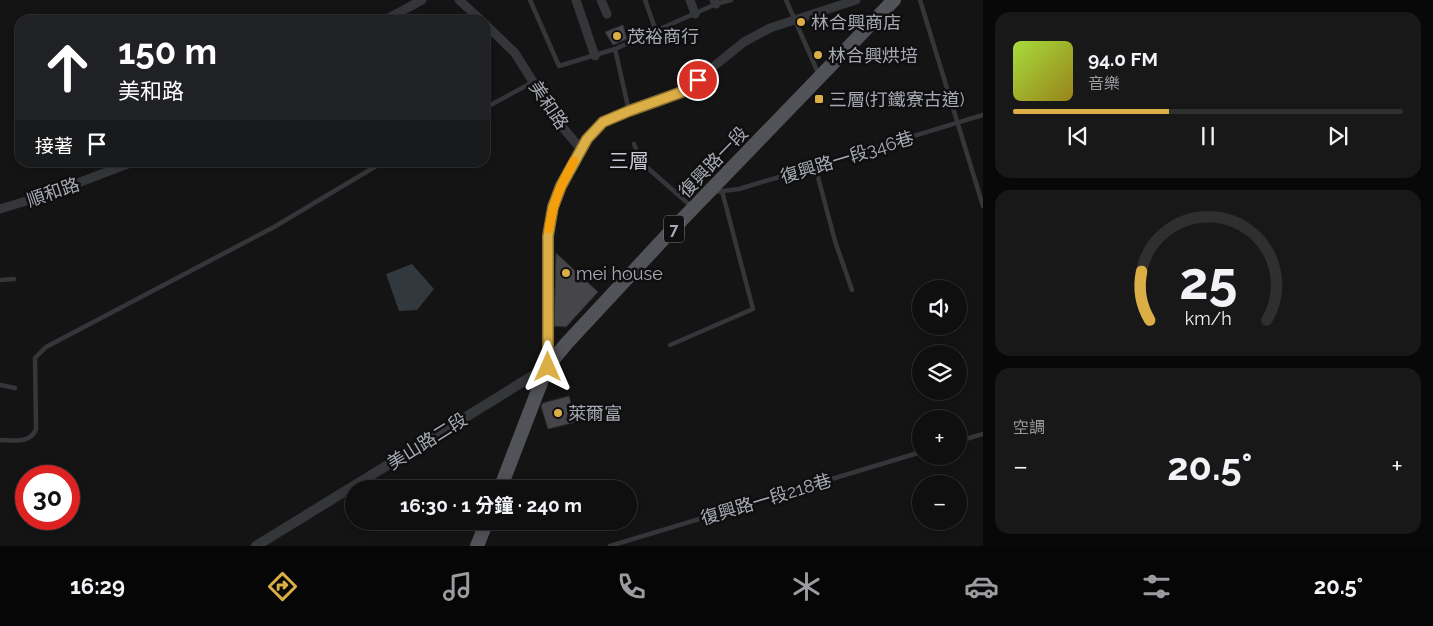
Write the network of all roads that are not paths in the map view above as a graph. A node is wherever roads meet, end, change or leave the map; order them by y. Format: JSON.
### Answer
{"nodes":[{"id":1,"x":422,"y":0,"type":"edge"},
{"id":2,"x":459,"y":0,"type":"edge"},
{"id":3,"x":530,"y":0,"type":"edge"},
{"id":4,"x":576,"y":0,"type":"edge"},
{"id":5,"x":601,"y":0,"type":"edge"},
{"id":6,"x":645,"y":0,"type":"edge"},
{"id":7,"x":690,"y":0,"type":"edge"},
{"id":8,"x":731,"y":0,"type":"edge"},
{"id":9,"x":786,"y":0,"type":"edge"},
{"id":10,"x":856,"y":0,"type":"edge"},
{"id":11,"x":894,"y":0,"type":"edge"},
{"id":12,"x":920,"y":0,"type":"edge"},
{"id":13,"x":715,"y":2,"type":"edge"},
{"id":14,"x":607,"y":14,"type":"dead end"},
{"id":15,"x":695,"y":14,"type":"junction"},
{"id":16,"x":394,"y":15,"type":"edge"},
{"id":17,"x":476,"y":15,"type":"edge"},
{"id":18,"x":795,"y":19,"type":"junction"},
{"id":19,"x":490,"y":29,"type":"edge"},
{"id":20,"x":656,"y":31,"type":"junction"},
{"id":21,"x":615,"y":49,"type":"junction"},
{"id":22,"x":595,"y":56,"type":"junction"},
{"id":23,"x":820,"y":78,"type":"junction"},
{"id":24,"x":533,"y":82,"type":"junction"},
{"id":25,"x":490,"y":105,"type":"edge"},
{"id":26,"x":629,"y":111,"type":"junction"},
{"id":27,"x":983,"y":115,"type":"edge"},
{"id":28,"x":958,"y":123,"type":"junction"},
{"id":29,"x":634,"y":144,"type":"dead end"},
{"id":30,"x":581,"y":149,"type":"junction"},
{"id":31,"x":814,"y":166,"type":"junction"},
{"id":32,"x":120,"y":167,"type":"edge"},
{"id":33,"x":375,"y":167,"type":"edge"},
{"id":34,"x":716,"y":192,"type":"junction"},
{"id":35,"x":983,"y":206,"type":"edge"},
{"id":36,"x":0,"y":209,"type":"edge"},
{"id":37,"x":694,"y":209,"type":"junction"},
{"id":38,"x":14,"y":279,"type":"dead end"},
{"id":39,"x":0,"y":280,"type":"edge"},
{"id":40,"x":852,"y":290,"type":"dead end"},
{"id":41,"x":670,"y":345,"type":"dead end"},
{"id":42,"x":548,"y":367,"type":"junction"},
{"id":43,"x":0,"y":385,"type":"edge"},
{"id":44,"x":15,"y":388,"type":"dead end"},
{"id":45,"x":983,"y":434,"type":"edge"},
{"id":46,"x":967,"y":439,"type":"edge"},
{"id":47,"x":0,"y":440,"type":"edge"},
{"id":48,"x":912,"y":455,"type":"edge"},
{"id":49,"x":504,"y":480,"type":"edge"},
{"id":50,"x":483,"y":530,"type":"edge"},
{"id":51,"x":256,"y":546,"type":"edge"},
{"id":52,"x":477,"y":546,"type":"edge"},
{"id":53,"x":610,"y":546,"type":"edge"}],
"edges":[{"from":1,"to":16,"type":"street"},
{"from":2,"to":17,"type":"street"},
{"from":3,"to":22,"type":"lane"},
{"from":4,"to":22,"type":"street"},
{"from":5,"to":14,"type":"street"},
{"from":6,"to":20,"type":"lane"},
{"from":7,"to":15,"type":"street"},
{"from":8,"to":13,"type":"lane"},
{"from":9,"to":18,"type":"lane"},
{"from":10,"to":18,"type":"street","name":"美和路"},
{"from":11,"to":23,"type":"main road","name":"復興路一段","number":"7"},
{"from":12,"to":28,"type":"lane"},
{"from":13,"to":15,"type":"lane"},
{"from":15,"to":20,"type":"lane"},
{"from":18,"to":23,"type":"lane"},
{"from":18,"to":26,"type":"street","name":"美和路"},
{"from":19,"to":24,"type":"street","name":"美和路"},
{"from":20,"to":21,"type":"lane"},
{"from":21,"to":22,"type":"lane"},
{"from":21,"to":26,"type":"lane"},
{"from":23,"to":34,"type":"main road","name":"復興路一段","number":"7"},
{"from":24,"to":25,"type":"lane"},
{"from":24,"to":30,"type":"street","name":"美和路"},
{"from":26,"to":30,"type":"street","name":"美和路"},
{"from":27,"to":28,"type":"lane","name":"復興路一段346巷"},
{"from":28,"to":31,"type":"lane","name":"復興路一段346巷"},
{"from":28,"to":35,"type":"lane"},
{"from":29,"to":37,"type":"lane"},
{"from":30,"to":42,"type":"street"},
{"from":31,"to":34,"type":"lane","name":"復興路一段346巷"},
{"from":31,"to":40,"type":"lane"},
{"from":32,"to":36,"type":"street","name":"順和路"},
{"from":33,"to":47,"type":"lane"},
{"from":34,"to":37,"type":"main road","name":"復興路一段","number":"7"},
{"from":34,"to":41,"type":"lane"},
{"from":37,"to":42,"type":"main road","name":"復興路一段","number":"7"},
{"from":38,"to":39,"type":"lane"},
{"from":42,"to":49,"type":"main road","name":"復興路一段","number":"7"},
{"from":42,"to":51,"type":"street","name":"美山路二段"},
{"from":43,"to":44,"type":"lane"},
{"from":45,"to":46,"type":"lane"},
{"from":48,"to":53,"type":"lane","name":"復興路一段218巷"},
{"from":50,"to":52,"type":"main road"}]}
